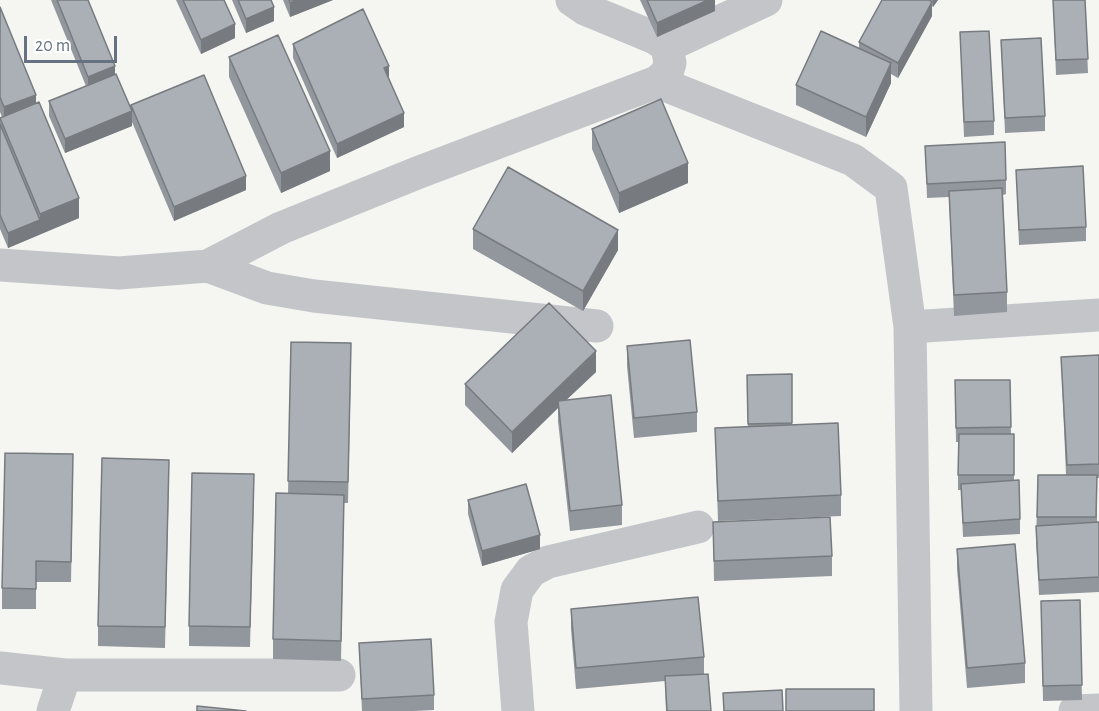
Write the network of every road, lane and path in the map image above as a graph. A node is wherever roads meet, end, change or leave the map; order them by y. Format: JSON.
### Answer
{"nodes":[{"id":1,"x":572,"y":0,"type":"edge"},
{"id":2,"x":766,"y":0,"type":"edge"},
{"id":3,"x":667,"y":46,"type":"junction"},
{"id":4,"x":657,"y":82,"type":"junction"},
{"id":5,"x":0,"y":265,"type":"edge"},
{"id":6,"x":208,"y":266,"type":"junction"},
{"id":7,"x":1099,"y":315,"type":"edge"},
{"id":8,"x":597,"y":326,"type":"dead end"},
{"id":9,"x":910,"y":327,"type":"junction"},
{"id":10,"x":698,"y":527,"type":"dead end"},
{"id":11,"x":0,"y":668,"type":"edge"},
{"id":12,"x":65,"y":675,"type":"junction"},
{"id":13,"x":339,"y":675,"type":"dead end"},
{"id":14,"x":1099,"y":710,"type":"edge"},
{"id":15,"x":53,"y":711,"type":"edge"},
{"id":16,"x":518,"y":711,"type":"edge"},
{"id":17,"x":916,"y":711,"type":"edge"},
{"id":18,"x":1075,"y":711,"type":"edge"}],
"edges":[{"from":1,"to":3,"type":"street"},
{"from":2,"to":3,"type":"street"},
{"from":3,"to":4,"type":"street"},
{"from":4,"to":6,"type":"street"},
{"from":4,"to":9,"type":"street"},
{"from":5,"to":6,"type":"street"},
{"from":6,"to":8,"type":"street"},
{"from":7,"to":9,"type":"street"},
{"from":9,"to":17,"type":"street"},
{"from":10,"to":16,"type":"street"},
{"from":11,"to":12,"type":"street"},
{"from":12,"to":13,"type":"street"},
{"from":12,"to":15,"type":"street"},
{"from":14,"to":18,"type":"street"}]}
